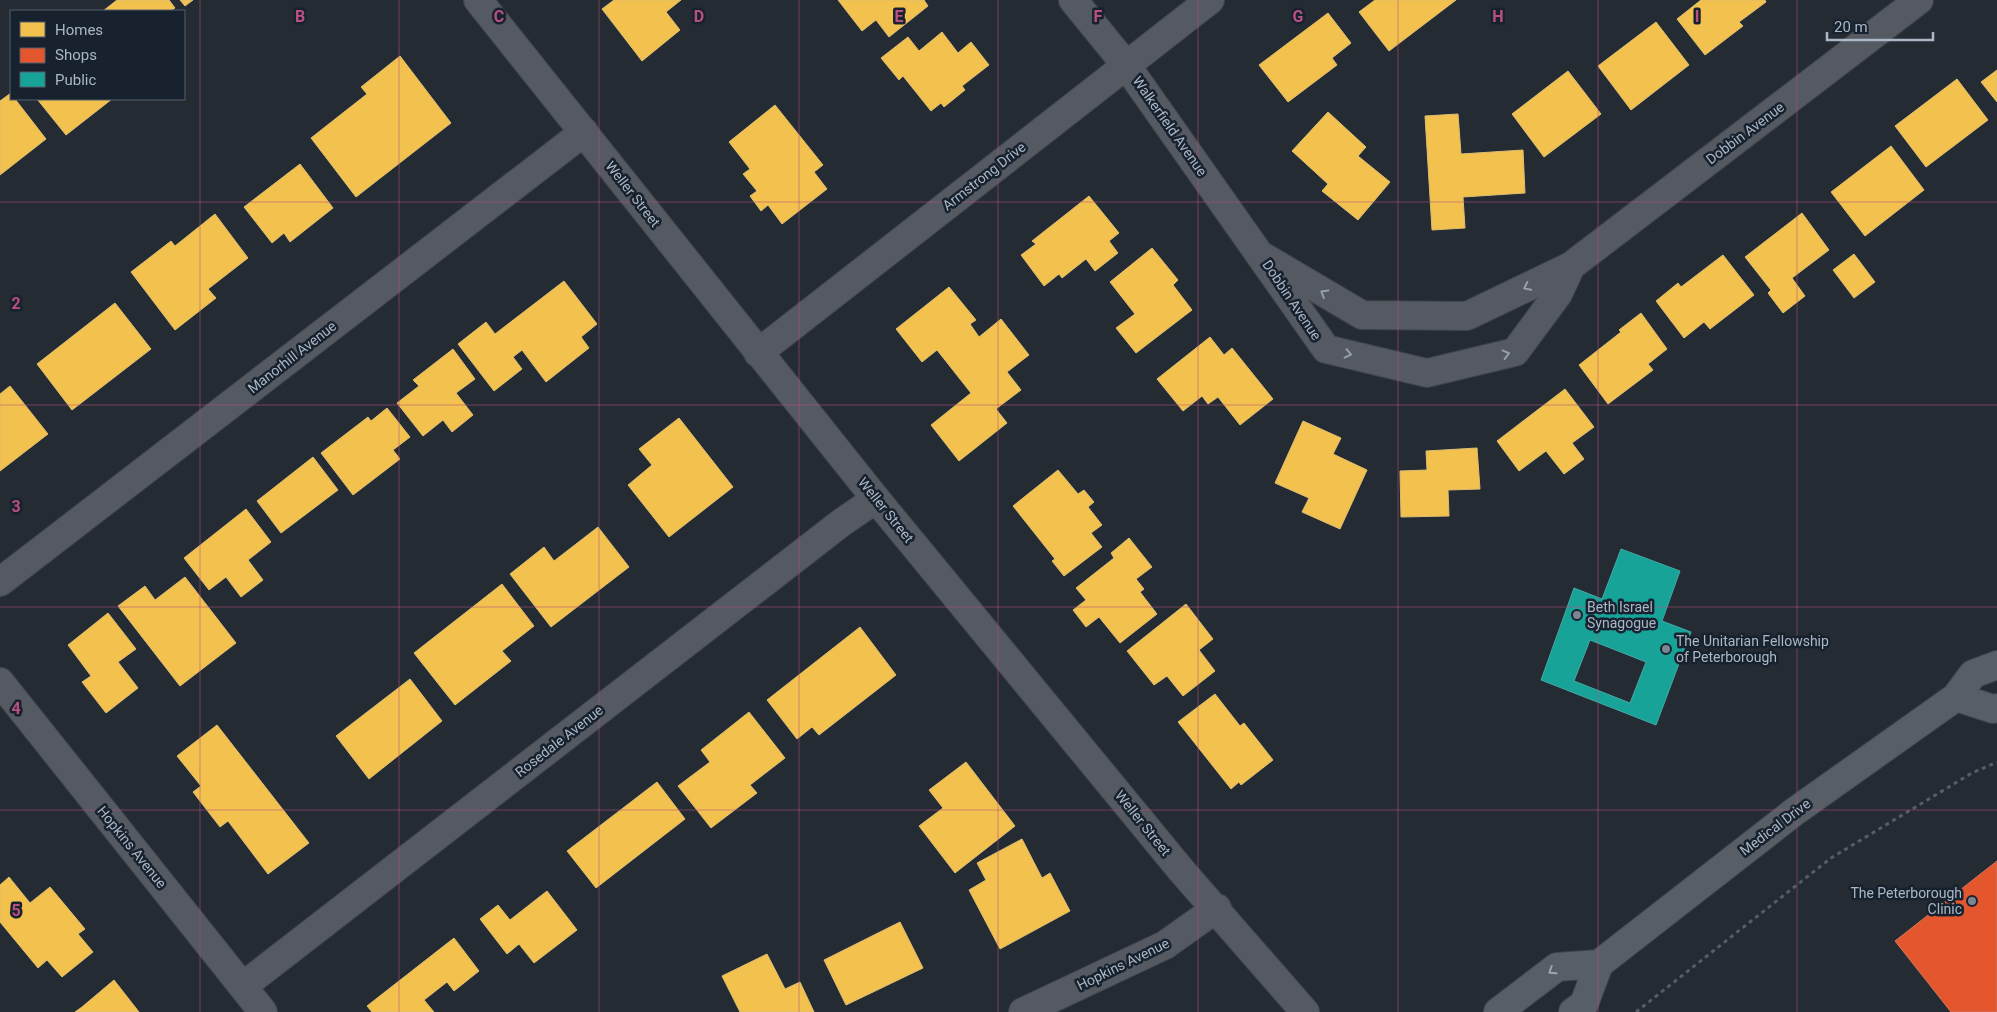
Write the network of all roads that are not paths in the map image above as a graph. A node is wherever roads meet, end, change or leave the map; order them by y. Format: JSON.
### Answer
{"nodes":[{"id":1,"x":478,"y":0,"type":"edge"},
{"id":2,"x":1073,"y":0,"type":"edge"},
{"id":3,"x":1210,"y":0,"type":"edge"},
{"id":4,"x":1919,"y":0,"type":"edge"},
{"id":5,"x":1126,"y":65,"type":"junction"},
{"id":6,"x":584,"y":132,"type":"junction"},
{"id":7,"x":1262,"y":256,"type":"junction"},
{"id":8,"x":1571,"y":266,"type":"junction"},
{"id":9,"x":758,"y":353,"type":"junction"},
{"id":10,"x":876,"y":499,"type":"junction"},
{"id":11,"x":0,"y":582,"type":"edge"},
{"id":12,"x":1997,"y":666,"type":"edge"},
{"id":13,"x":0,"y":682,"type":"edge"},
{"id":14,"x":1956,"y":697,"type":"junction"},
{"id":15,"x":1997,"y":708,"type":"edge"},
{"id":16,"x":1217,"y":908,"type":"junction"},
{"id":17,"x":1599,"y":964,"type":"junction"},
{"id":18,"x":243,"y":986,"type":"junction"},
{"id":19,"x":263,"y":1012,"type":"edge"},
{"id":20,"x":1024,"y":1012,"type":"edge"},
{"id":21,"x":1304,"y":1012,"type":"edge"},
{"id":22,"x":1498,"y":1012,"type":"edge"},
{"id":23,"x":1573,"y":1012,"type":"edge"}],
"edges":[{"from":1,"to":6,"type":"street","name":"Weller Street"},
{"from":2,"to":5,"type":"street","name":"Walkerfield Avenue"},
{"from":3,"to":5,"type":"street","name":"Armstrong Drive"},
{"from":4,"to":8,"type":"street","name":"Dobbin Avenue"},
{"from":5,"to":7,"type":"street","name":"Walkerfield Avenue"},
{"from":5,"to":9,"type":"street","name":"Armstrong Drive"},
{"from":6,"to":9,"type":"street","name":"Weller Street"},
{"from":6,"to":11,"type":"street","name":"Manorhill Avenue"},
{"from":8,"to":7,"type":"street","name":"Dobbin Avenue","one_way":true},
{"from":7,"to":8,"type":"street","name":"Dobbin Avenue","one_way":true},
{"from":9,"to":10,"type":"street","name":"Weller Street"},
{"from":10,"to":16,"type":"street","name":"Weller Street"},
{"from":10,"to":18,"type":"street","name":"Rosedale Avenue"},
{"from":12,"to":14,"type":"main road","name":"Medical Drive"},
{"from":13,"to":18,"type":"street","name":"Hopkins Avenue"},
{"from":14,"to":15,"type":"main road"},
{"from":14,"to":17,"type":"main road","name":"Medical Drive"},
{"from":16,"to":20,"type":"street","name":"Hopkins Avenue"},
{"from":16,"to":21,"type":"street","name":"Weller Street"},
{"from":17,"to":22,"type":"main road","one_way":true},
{"from":17,"to":23,"type":"main road"},
{"from":18,"to":19,"type":"street","name":"Hopkins Avenue"}]}
